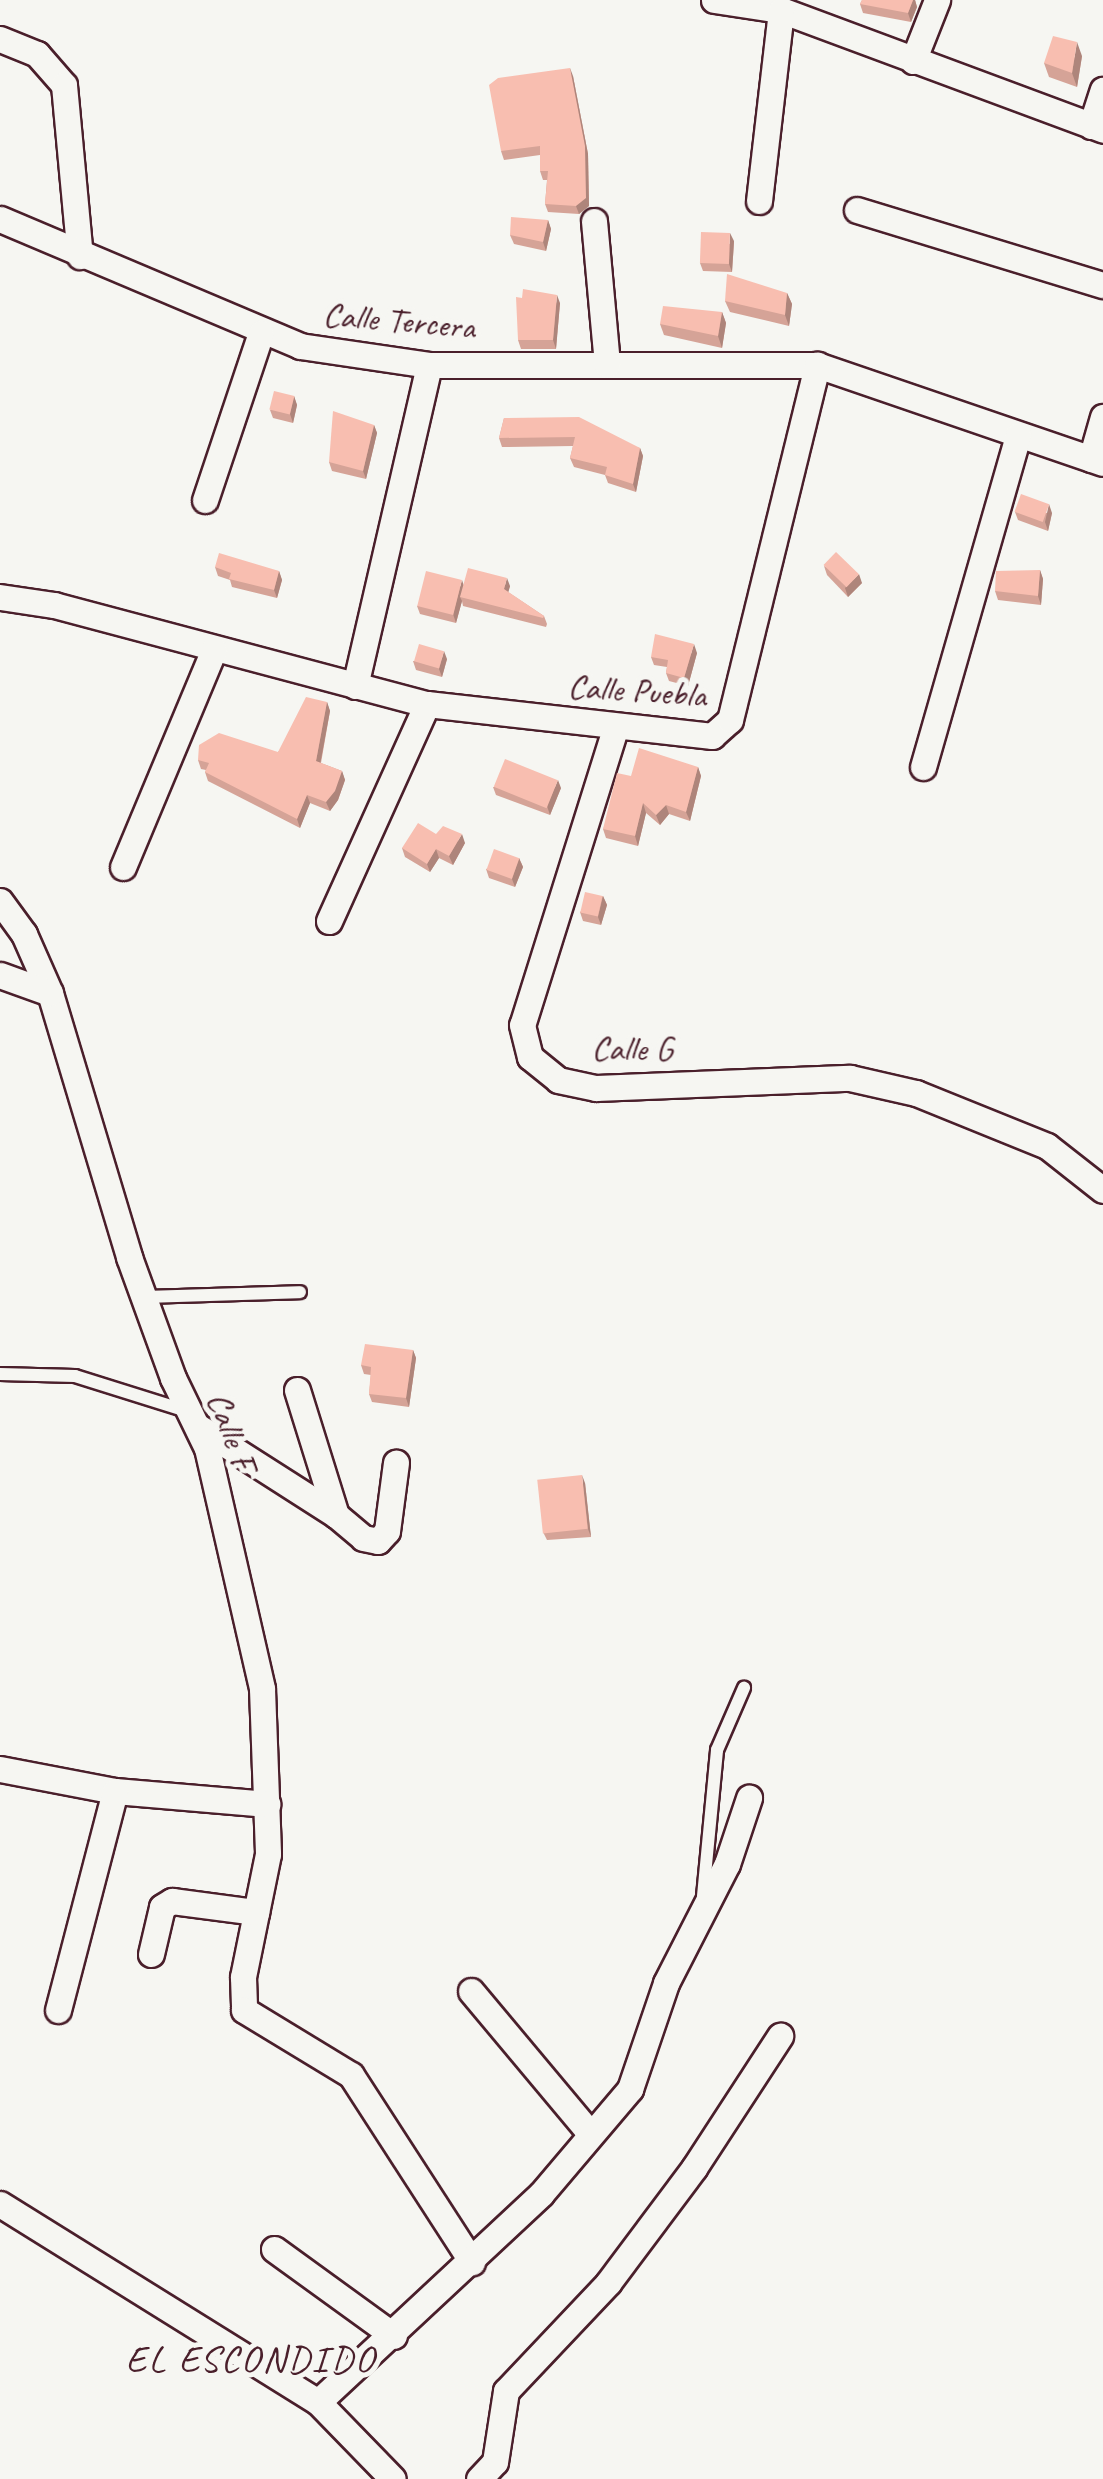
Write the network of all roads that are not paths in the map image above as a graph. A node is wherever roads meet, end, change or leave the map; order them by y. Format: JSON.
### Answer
{"nodes":[{"id":1,"x":714,"y":0,"type":"edge"},
{"id":2,"x":937,"y":0,"type":"edge"},
{"id":3,"x":781,"y":10,"type":"junction"},
{"id":4,"x":0,"y":39,"type":"edge"},
{"id":5,"x":912,"y":60,"type":"junction"},
{"id":6,"x":1103,"y":90,"type":"edge"},
{"id":7,"x":1097,"y":128,"type":"edge"},
{"id":8,"x":758,"y":201,"type":"dead end"},
{"id":9,"x":856,"y":210,"type":"dead end"},
{"id":10,"x":0,"y":219,"type":"edge"},
{"id":11,"x":594,"y":220,"type":"dead end"},
{"id":12,"x":80,"y":256,"type":"junction"},
{"id":13,"x":1103,"y":284,"type":"edge"},
{"id":14,"x":261,"y":334,"type":"junction"},
{"id":15,"x":428,"y":364,"type":"junction"},
{"id":16,"x":607,"y":364,"type":"junction"},
{"id":17,"x":817,"y":365,"type":"junction"},
{"id":18,"x":1103,"y":417,"type":"edge"},
{"id":19,"x":1018,"y":435,"type":"junction"},
{"id":20,"x":1097,"y":461,"type":"edge"},
{"id":21,"x":205,"y":500,"type":"dead end"},
{"id":22,"x":0,"y":597,"type":"edge"},
{"id":23,"x":214,"y":649,"type":"junction"},
{"id":24,"x":355,"y":686,"type":"junction"},
{"id":25,"x":427,"y":704,"type":"junction"},
{"id":26,"x":615,"y":729,"type":"junction"},
{"id":27,"x":923,"y":767,"type":"dead end"},
{"id":28,"x":123,"y":866,"type":"dead end"},
{"id":29,"x":0,"y":901,"type":"edge"},
{"id":30,"x":330,"y":921,"type":"dead end"},
{"id":31,"x":0,"y":975,"type":"edge"},
{"id":32,"x":50,"y":994,"type":"junction"},
{"id":33,"x":1103,"y":1190,"type":"edge"},
{"id":34,"x":300,"y":1292,"type":"dead end"},
{"id":35,"x":144,"y":1297,"type":"junction"},
{"id":36,"x":0,"y":1374,"type":"edge"},
{"id":37,"x":297,"y":1390,"type":"dead end"},
{"id":38,"x":193,"y":1419,"type":"junction"},
{"id":39,"x":396,"y":1463,"type":"dead end"},
{"id":40,"x":336,"y":1515,"type":"junction"},
{"id":41,"x":744,"y":1688,"type":"dead end"},
{"id":42,"x":0,"y":1769,"type":"edge"},
{"id":43,"x":115,"y":1792,"type":"junction"},
{"id":44,"x":749,"y":1798,"type":"dead end"},
{"id":45,"x":268,"y":1804,"type":"junction"},
{"id":46,"x":256,"y":1912,"type":"junction"},
{"id":47,"x":702,"y":1913,"type":"junction"},
{"id":48,"x":151,"y":1954,"type":"dead end"},
{"id":49,"x":471,"y":1991,"type":"dead end"},
{"id":50,"x":58,"y":2010,"type":"dead end"},
{"id":51,"x":780,"y":2036,"type":"dead end"},
{"id":52,"x":589,"y":2132,"type":"junction"},
{"id":53,"x":0,"y":2204,"type":"edge"},
{"id":54,"x":274,"y":2250,"type":"dead end"},
{"id":55,"x":472,"y":2262,"type":"junction"},
{"id":56,"x":394,"y":2336,"type":"junction"},
{"id":57,"x":318,"y":2402,"type":"junction"},
{"id":58,"x":394,"y":2479,"type":"edge"},
{"id":59,"x":479,"y":2479,"type":"edge"}],
"edges":[{"from":1,"to":3,"type":"street"},
{"from":2,"to":5,"type":"street"},
{"from":3,"to":5,"type":"street"},
{"from":3,"to":8,"type":"street"},
{"from":4,"to":12,"type":"street"},
{"from":5,"to":7,"type":"street"},
{"from":6,"to":7,"type":"street"},
{"from":9,"to":13,"type":"street"},
{"from":10,"to":12,"type":"street","name":"Calle Tercera"},
{"from":11,"to":16,"type":"street"},
{"from":12,"to":14,"type":"street","name":"Calle Tercera"},
{"from":14,"to":15,"type":"street","name":"Calle Tercera"},
{"from":14,"to":21,"type":"street"},
{"from":15,"to":16,"type":"street","name":"Calle Tercera"},
{"from":15,"to":24,"type":"street"},
{"from":16,"to":17,"type":"street","name":"Calle Tercera"},
{"from":17,"to":19,"type":"street"},
{"from":17,"to":26,"type":"street","name":"Calle Puebla"},
{"from":18,"to":20,"type":"street"},
{"from":19,"to":20,"type":"street"},
{"from":19,"to":27,"type":"street"},
{"from":22,"to":23,"type":"street","name":"Calle Puebla"},
{"from":23,"to":24,"type":"street","name":"Calle Puebla"},
{"from":23,"to":28,"type":"street"},
{"from":24,"to":25,"type":"street","name":"Calle Puebla"},
{"from":25,"to":26,"type":"street","name":"Calle Puebla"},
{"from":25,"to":30,"type":"street"},
{"from":26,"to":33,"type":"street","name":"Calle G"},
{"from":29,"to":32,"type":"street","name":"Calle F"},
{"from":31,"to":32,"type":"street"},
{"from":32,"to":35,"type":"street","name":"Calle F"},
{"from":34,"to":35,"type":"lane"},
{"from":35,"to":38,"type":"street","name":"Calle F"},
{"from":36,"to":38,"type":"lane"},
{"from":37,"to":40,"type":"street"},
{"from":38,"to":40,"type":"street"},
{"from":38,"to":45,"type":"street","name":"Calle F"},
{"from":39,"to":40,"type":"street"},
{"from":41,"to":47,"type":"lane"},
{"from":42,"to":43,"type":"street"},
{"from":43,"to":45,"type":"street"},
{"from":43,"to":50,"type":"street"},
{"from":44,"to":47,"type":"street"},
{"from":45,"to":46,"type":"street","name":"Calle F"},
{"from":46,"to":48,"type":"street"},
{"from":46,"to":55,"type":"street","name":"Calle F"},
{"from":47,"to":52,"type":"street"},
{"from":49,"to":52,"type":"street"},
{"from":51,"to":59,"type":"street"},
{"from":52,"to":55,"type":"street"},
{"from":53,"to":57,"type":"street"},
{"from":54,"to":56,"type":"street"},
{"from":55,"to":56,"type":"street"},
{"from":56,"to":57,"type":"street"},
{"from":57,"to":58,"type":"street"}]}
